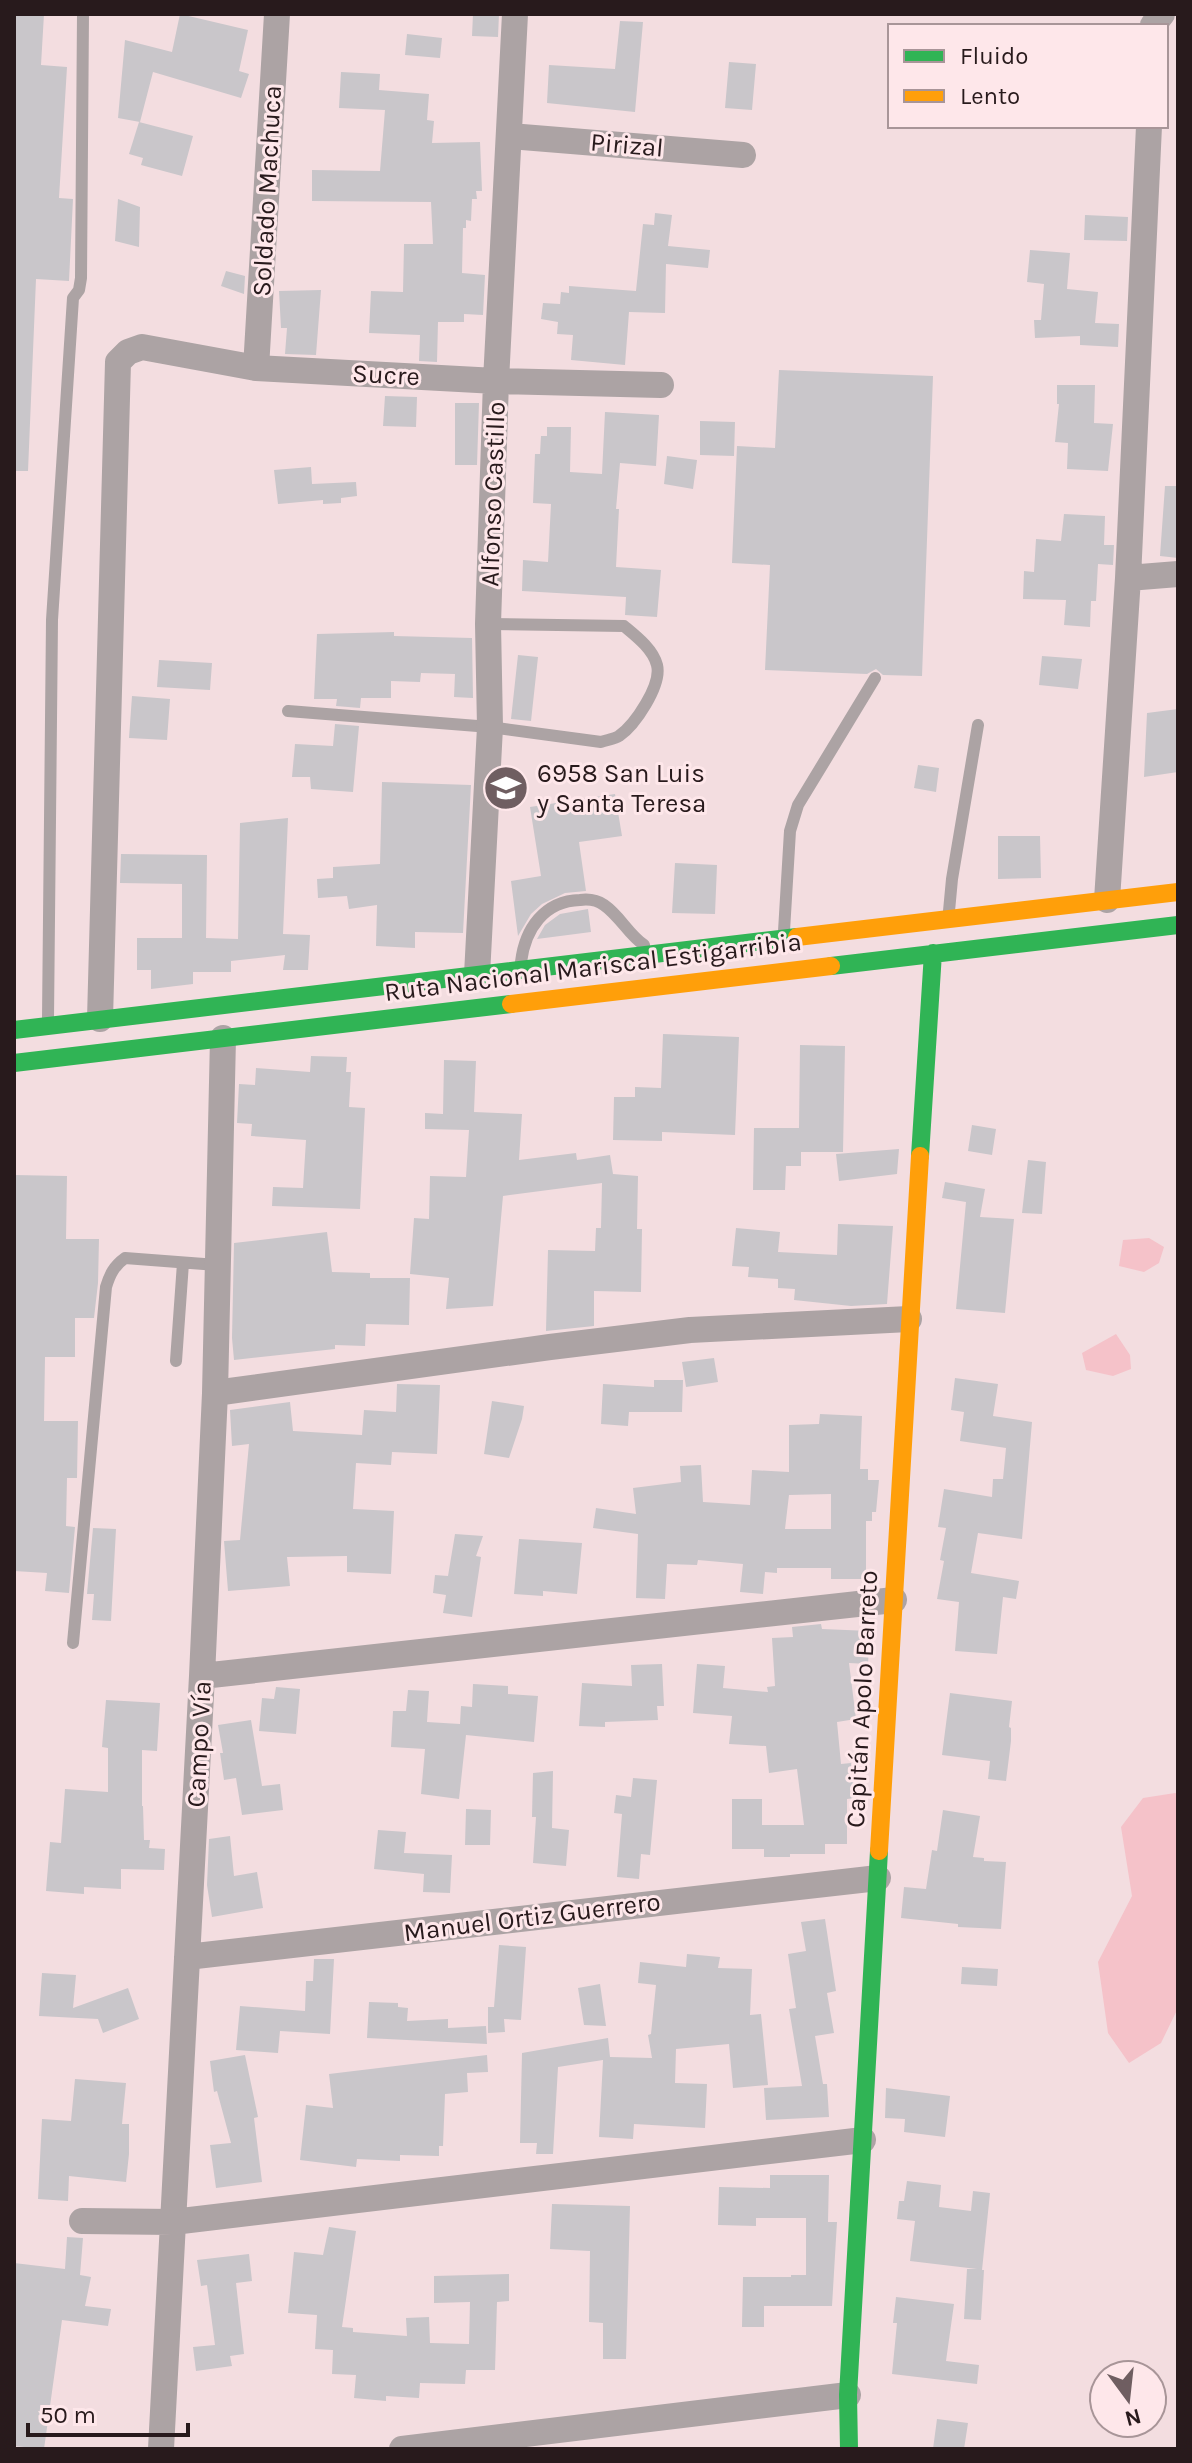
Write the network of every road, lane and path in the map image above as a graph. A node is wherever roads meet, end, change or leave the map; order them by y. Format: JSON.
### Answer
{"nodes":[{"id":1,"x":83,"y":14,"type":"edge"},
{"id":2,"x":277,"y":14,"type":"edge"},
{"id":3,"x":515,"y":14,"type":"edge"},
{"id":4,"x":1149,"y":128,"type":"edge"},
{"id":5,"x":510,"y":136,"type":"junction"},
{"id":6,"x":743,"y":155,"type":"dead end"},
{"id":7,"x":256,"y":368,"type":"junction"},
{"id":8,"x":496,"y":381,"type":"junction"},
{"id":9,"x":661,"y":385,"type":"dead end"},
{"id":10,"x":1178,"y":574,"type":"edge"},
{"id":11,"x":1128,"y":578,"type":"junction"},
{"id":12,"x":488,"y":624,"type":"junction"},
{"id":13,"x":875,"y":678,"type":"dead end"},
{"id":14,"x":288,"y":711,"type":"dead end"},
{"id":15,"x":978,"y":725,"type":"dead end"},
{"id":16,"x":490,"y":727,"type":"junction"},
{"id":17,"x":1178,"y":892,"type":"edge"},
{"id":18,"x":1107,"y":900,"type":"junction"},
{"id":19,"x":949,"y":918,"type":"junction"},
{"id":20,"x":1178,"y":925,"type":"edge"},
{"id":21,"x":785,"y":938,"type":"junction"},
{"id":22,"x":656,"y":953,"type":"junction"},
{"id":23,"x":933,"y":953,"type":"junction"},
{"id":24,"x":520,"y":970,"type":"junction"},
{"id":25,"x":477,"y":975,"type":"junction"},
{"id":26,"x":100,"y":1019,"type":"junction"},
{"id":27,"x":47,"y":1026,"type":"junction"},
{"id":28,"x":14,"y":1030,"type":"edge"},
{"id":29,"x":223,"y":1038,"type":"junction"},
{"id":30,"x":14,"y":1063,"type":"edge"},
{"id":31,"x":183,"y":1263,"type":"junction"},
{"id":32,"x":217,"y":1265,"type":"junction"},
{"id":33,"x":909,"y":1319,"type":"junction"},
{"id":34,"x":176,"y":1361,"type":"dead end"},
{"id":35,"x":215,"y":1393,"type":"junction"},
{"id":36,"x":894,"y":1600,"type":"junction"},
{"id":37,"x":73,"y":1643,"type":"dead end"},
{"id":38,"x":202,"y":1676,"type":"junction"},
{"id":39,"x":878,"y":1878,"type":"junction"},
{"id":40,"x":187,"y":1957,"type":"junction"},
{"id":41,"x":863,"y":2140,"type":"junction"},
{"id":42,"x":82,"y":2221,"type":"dead end"},
{"id":43,"x":173,"y":2222,"type":"junction"},
{"id":44,"x":848,"y":2395,"type":"junction"},
{"id":45,"x":161,"y":2449,"type":"edge"},
{"id":46,"x":402,"y":2449,"type":"edge"},
{"id":47,"x":849,"y":2449,"type":"edge"}],
"edges":[{"from":1,"to":27,"type":"lane"},
{"from":2,"to":7,"type":"street","name":"Soldado Machuca"},
{"from":3,"to":5,"type":"street","name":"Alfonso Castillo"},
{"from":4,"to":11,"type":"street"},
{"from":5,"to":6,"type":"street","name":"Pirizal"},
{"from":5,"to":8,"type":"street","name":"Alfonso Castillo"},
{"from":7,"to":8,"type":"street","name":"Sucre"},
{"from":7,"to":26,"type":"street","name":"Sucre"},
{"from":8,"to":9,"type":"street","name":"Sucre"},
{"from":8,"to":12,"type":"street","name":"Alfonso Castillo"},
{"from":10,"to":11,"type":"street"},
{"from":11,"to":18,"type":"street"},
{"from":12,"to":16,"type":"street","name":"Alfonso Castillo"},
{"from":12,"to":16,"type":"lane"},
{"from":13,"to":21,"type":"lane"},
{"from":14,"to":16,"type":"lane"},
{"from":15,"to":19,"type":"lane"},
{"from":16,"to":25,"type":"street","name":"Alfonso Castillo"},
{"from":17,"to":18,"type":"main road","name":"Ruta Nacional Mariscal Estigarribia"},
{"from":18,"to":19,"type":"main road","name":"Ruta Nacional Mariscal Estigarribia"},
{"from":19,"to":21,"type":"main road","name":"Ruta Nacional Mariscal Estigarribia"},
{"from":20,"to":23,"type":"main road","name":"Ruta Nacional Mariscal Estigarribia"},
{"from":21,"to":22,"type":"main road","name":"Ruta Nacional Mariscal Estigarribia"},
{"from":22,"to":24,"type":"main road","name":"Ruta Nacional Mariscal Estigarribia"},
{"from":22,"to":24,"type":"lane"},
{"from":23,"to":29,"type":"main road","name":"Ruta Nacional Mariscal Estigarribia"},
{"from":23,"to":33,"type":"main road","name":"Capitán Apolo Barreto"},
{"from":24,"to":25,"type":"main road","name":"Ruta Nacional Mariscal Estigarribia"},
{"from":25,"to":26,"type":"main road","name":"Ruta Nacional Mariscal Estigarribia"},
{"from":26,"to":27,"type":"main road","name":"Ruta Nacional Mariscal Estigarribia"},
{"from":27,"to":28,"type":"main road","name":"Ruta Nacional Mariscal Estigarribia"},
{"from":29,"to":30,"type":"main road","name":"Ruta Nacional Mariscal Estigarribia"},
{"from":29,"to":32,"type":"street","name":"Campo Vía"},
{"from":31,"to":32,"type":"lane"},
{"from":31,"to":34,"type":"lane"},
{"from":31,"to":37,"type":"lane"},
{"from":32,"to":35,"type":"street","name":"Campo Vía"},
{"from":33,"to":35,"type":"street"},
{"from":33,"to":36,"type":"main road","name":"Capitán Apolo Barreto"},
{"from":35,"to":38,"type":"street","name":"Campo Vía"},
{"from":36,"to":38,"type":"street"},
{"from":36,"to":39,"type":"main road","name":"Capitán Apolo Barreto"},
{"from":38,"to":40,"type":"street","name":"Campo Vía"},
{"from":39,"to":40,"type":"street","name":"Manuel Ortiz Guerrero"},
{"from":39,"to":41,"type":"main road","name":"Capitán Apolo Barreto"},
{"from":40,"to":43,"type":"street","name":"Campo Vía"},
{"from":41,"to":43,"type":"street"},
{"from":41,"to":44,"type":"main road","name":"Capitán Apolo Barreto"},
{"from":42,"to":43,"type":"street"},
{"from":43,"to":45,"type":"street","name":"Campo Vía"},
{"from":44,"to":46,"type":"street"},
{"from":44,"to":47,"type":"main road","name":"Capitán Apolo Barreto"}]}
